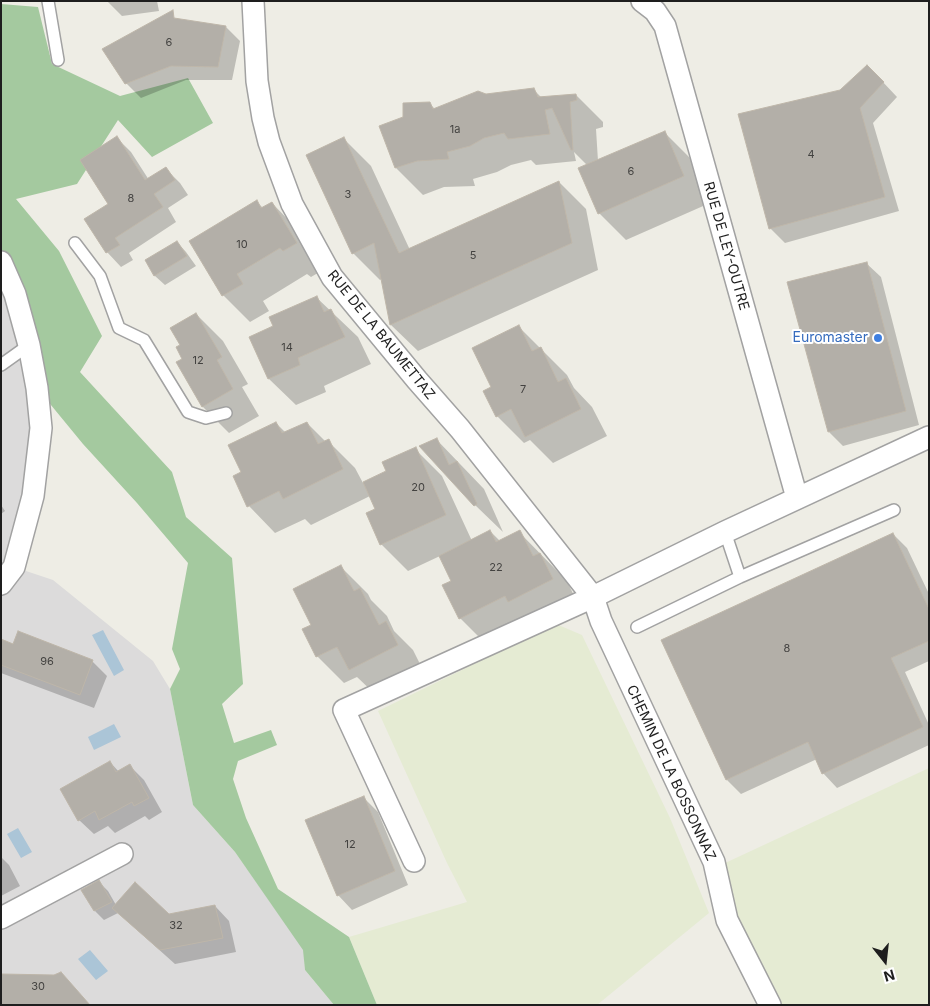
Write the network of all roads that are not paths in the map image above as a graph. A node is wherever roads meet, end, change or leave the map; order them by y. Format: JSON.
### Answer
{"nodes":[{"id":1,"x":48,"y":1,"type":"edge"},
{"id":2,"x":253,"y":1,"type":"edge"},
{"id":3,"x":642,"y":1,"type":"edge"},
{"id":4,"x":58,"y":60,"type":"dead end"},
{"id":5,"x":75,"y":243,"type":"dead end"},
{"id":6,"x":1,"y":262,"type":"edge"},
{"id":7,"x":29,"y":345,"type":"junction"},
{"id":8,"x":1,"y":365,"type":"edge"},
{"id":9,"x":226,"y":413,"type":"dead end"},
{"id":10,"x":929,"y":437,"type":"edge"},
{"id":11,"x":797,"y":498,"type":"junction"},
{"id":12,"x":894,"y":510,"type":"dead end"},
{"id":13,"x":725,"y":532,"type":"junction"},
{"id":14,"x":740,"y":576,"type":"junction"},
{"id":15,"x":1,"y":584,"type":"edge"},
{"id":16,"x":593,"y":597,"type":"junction"},
{"id":17,"x":637,"y":627,"type":"dead end"},
{"id":18,"x":122,"y":854,"type":"dead end"},
{"id":19,"x":414,"y":861,"type":"dead end"},
{"id":20,"x":1,"y":918,"type":"edge"},
{"id":21,"x":770,"y":1005,"type":"edge"}],
"edges":[{"from":1,"to":4,"type":"lane"},
{"from":2,"to":16,"type":"street","name":"RUE DE LA BAUMETTAZ"},
{"from":3,"to":11,"type":"street","name":"RUE DE LEY-OUTRE"},
{"from":5,"to":9,"type":"lane"},
{"from":6,"to":7,"type":"street"},
{"from":7,"to":8,"type":"lane"},
{"from":7,"to":15,"type":"street"},
{"from":10,"to":11,"type":"street"},
{"from":11,"to":13,"type":"street"},
{"from":12,"to":14,"type":"lane"},
{"from":13,"to":14,"type":"lane"},
{"from":13,"to":16,"type":"street"},
{"from":14,"to":17,"type":"lane"},
{"from":16,"to":19,"type":"street"},
{"from":16,"to":21,"type":"street","name":"CHEMIN DE LA BOSSONNAZ"},
{"from":18,"to":20,"type":"street"}]}
